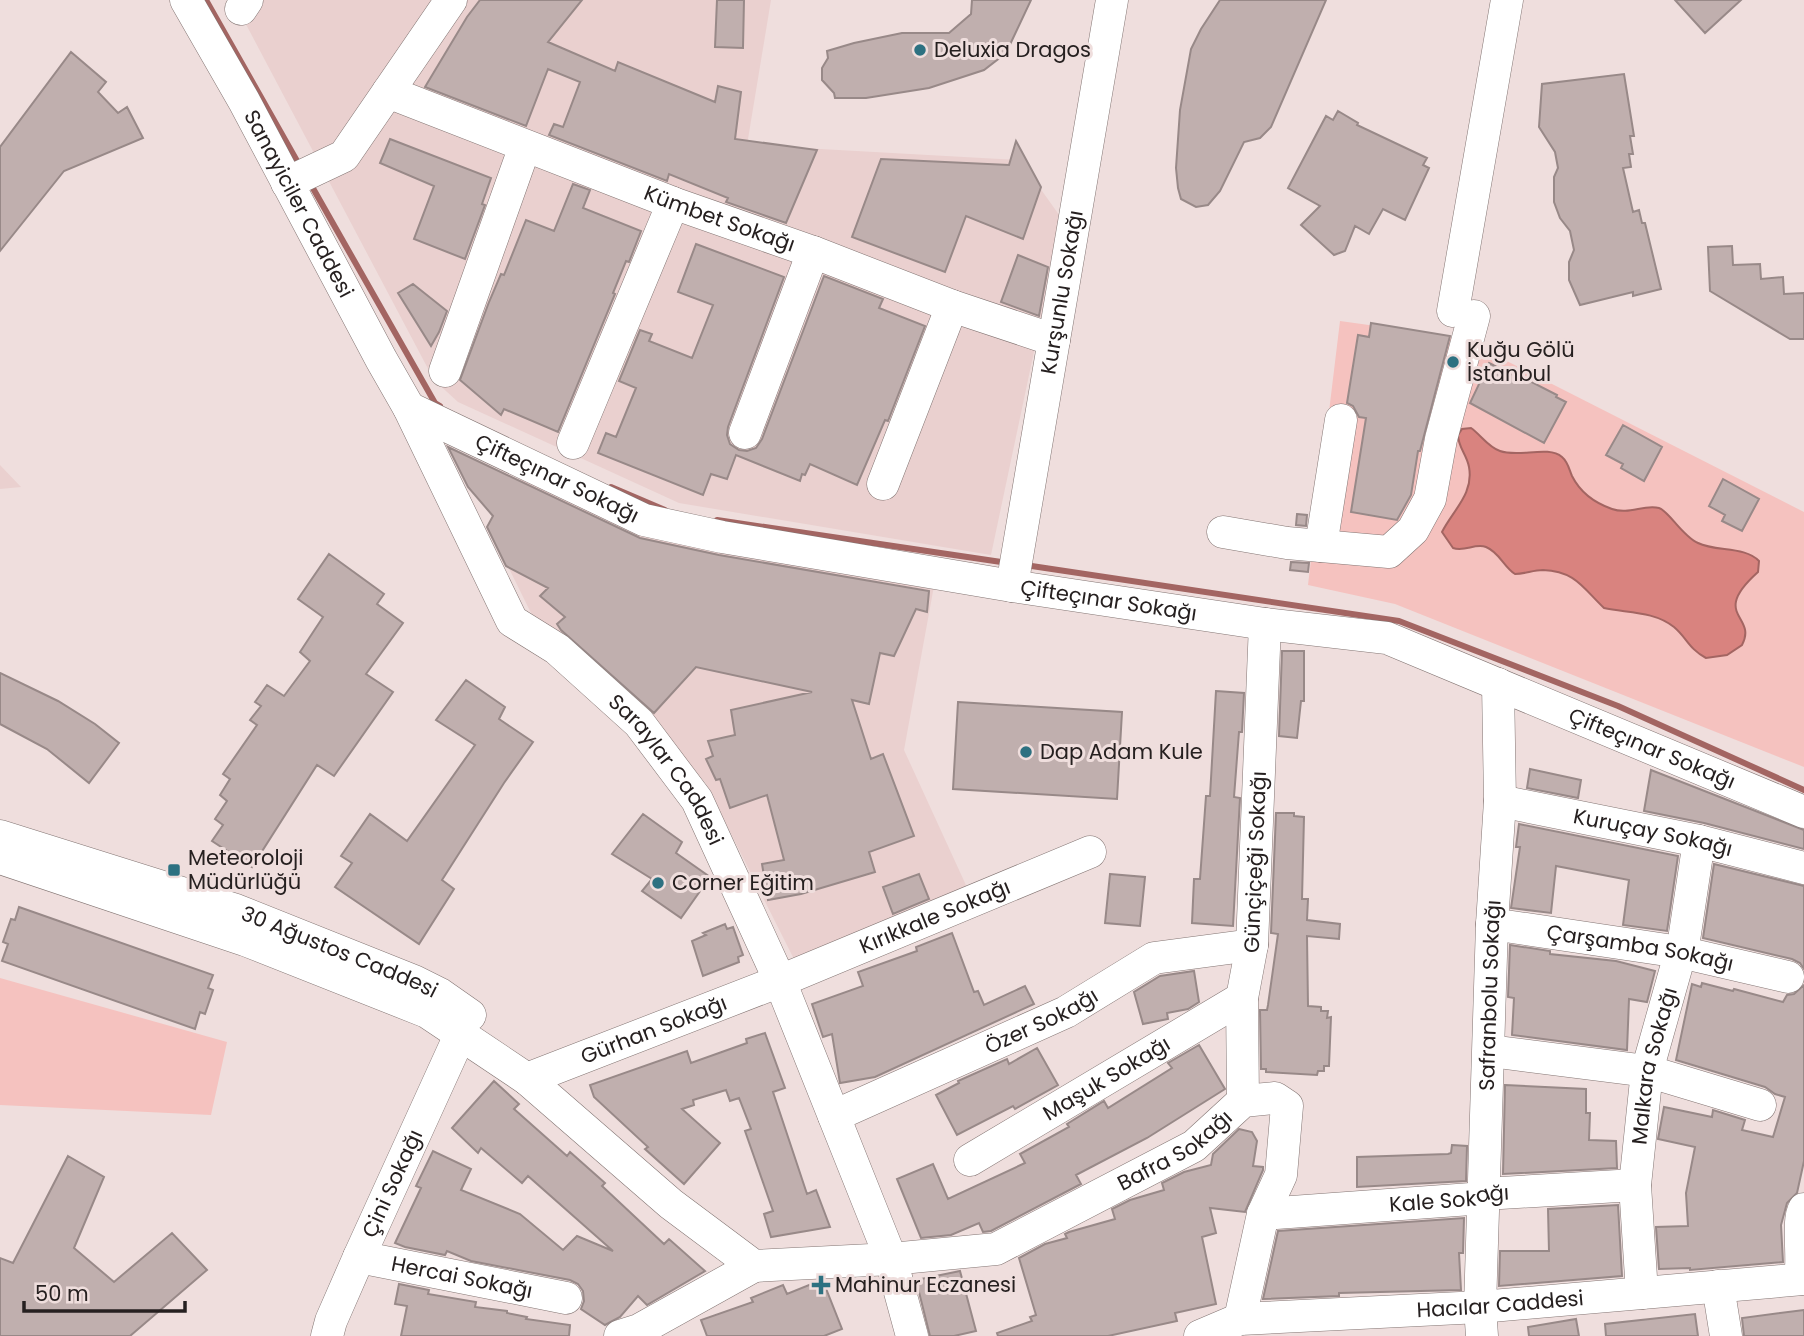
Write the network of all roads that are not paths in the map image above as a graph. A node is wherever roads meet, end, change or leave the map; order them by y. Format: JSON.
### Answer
{"nodes":[{"id":1,"x":186,"y":0,"type":"edge"},
{"id":2,"x":452,"y":0,"type":"edge"},
{"id":3,"x":1112,"y":0,"type":"edge"},
{"id":4,"x":1507,"y":0,"type":"edge"},
{"id":5,"x":387,"y":92,"type":"junction"},
{"id":6,"x":525,"y":146,"type":"junction"},
{"id":7,"x":287,"y":183,"type":"junction"},
{"id":8,"x":673,"y":203,"type":"junction"},
{"id":9,"x":813,"y":252,"type":"junction"},
{"id":10,"x":952,"y":306,"type":"junction"},
{"id":11,"x":1054,"y":340,"type":"junction"},
{"id":12,"x":445,"y":371,"type":"dead end"},
{"id":13,"x":409,"y":408,"type":"junction"},
{"id":14,"x":1341,"y":420,"type":"dead end"},
{"id":15,"x":745,"y":433,"type":"dead end"},
{"id":16,"x":573,"y":443,"type":"dead end"},
{"id":17,"x":883,"y":484,"type":"dead end"},
{"id":18,"x":1223,"y":532,"type":"dead end"},
{"id":19,"x":1321,"y":546,"type":"junction"},
{"id":20,"x":1012,"y":586,"type":"junction"},
{"id":21,"x":1265,"y":624,"type":"junction"},
{"id":22,"x":1498,"y":684,"type":"junction"},
{"id":23,"x":1500,"y":801,"type":"junction"},
{"id":24,"x":1804,"y":812,"type":"edge"},
{"id":25,"x":0,"y":836,"type":"edge"},
{"id":26,"x":1699,"y":841,"type":"junction"},
{"id":27,"x":1090,"y":852,"type":"dead end"},
{"id":28,"x":0,"y":858,"type":"edge"},
{"id":29,"x":1804,"y":868,"type":"edge"},
{"id":30,"x":1492,"y":924,"type":"junction"},
{"id":31,"x":1252,"y":945,"type":"junction"},
{"id":32,"x":1681,"y":952,"type":"junction"},
{"id":33,"x":1788,"y":977,"type":"dead end"},
{"id":34,"x":780,"y":981,"type":"junction"},
{"id":35,"x":1242,"y":998,"type":"junction"},
{"id":36,"x":461,"y":1033,"type":"junction"},
{"id":37,"x":1490,"y":1051,"type":"junction"},
{"id":38,"x":1647,"y":1071,"type":"junction"},
{"id":39,"x":527,"y":1079,"type":"junction"},
{"id":40,"x":1243,"y":1101,"type":"junction"},
{"id":41,"x":1760,"y":1105,"type":"dead end"},
{"id":42,"x":834,"y":1116,"type":"junction"},
{"id":43,"x":970,"y":1160,"type":"dead end"},
{"id":44,"x":1635,"y":1185,"type":"junction"},
{"id":45,"x":1484,"y":1194,"type":"junction"},
{"id":46,"x":1804,"y":1209,"type":"edge"},
{"id":47,"x":1263,"y":1214,"type":"junction"},
{"id":48,"x":359,"y":1257,"type":"junction"},
{"id":49,"x":891,"y":1259,"type":"junction"},
{"id":50,"x":754,"y":1266,"type":"junction"},
{"id":51,"x":1802,"y":1279,"type":"edge"},
{"id":52,"x":1718,"y":1286,"type":"junction"},
{"id":53,"x":1642,"y":1293,"type":"junction"},
{"id":54,"x":566,"y":1298,"type":"dead end"},
{"id":55,"x":1240,"y":1319,"type":"junction"},
{"id":56,"x":1481,"y":1321,"type":"edge"},
{"id":57,"x":910,"y":1335,"type":"edge"},
{"id":58,"x":327,"y":1336,"type":"edge"},
{"id":59,"x":620,"y":1336,"type":"edge"},
{"id":60,"x":1200,"y":1336,"type":"edge"},
{"id":61,"x":1726,"y":1336,"type":"edge"}],
"edges":[{"from":1,"to":7,"type":"street","name":"Sanayiciler Caddesi"},
{"from":2,"to":5,"type":"street"},
{"from":3,"to":11,"type":"street","name":"Kurşunlu Sokağı"},
{"from":4,"to":19,"type":"street"},
{"from":5,"to":6,"type":"street","name":"Kümbet Sokağı"},
{"from":5,"to":7,"type":"street"},
{"from":6,"to":8,"type":"street","name":"Kümbet Sokağı"},
{"from":6,"to":12,"type":"street"},
{"from":7,"to":13,"type":"street","name":"Sanayiciler Caddesi"},
{"from":8,"to":9,"type":"street","name":"Kümbet Sokağı"},
{"from":8,"to":16,"type":"street"},
{"from":9,"to":10,"type":"street","name":"Kümbet Sokağı"},
{"from":9,"to":15,"type":"street"},
{"from":10,"to":11,"type":"street","name":"Kümbet Sokağı"},
{"from":10,"to":17,"type":"street"},
{"from":11,"to":20,"type":"street","name":"Kurşunlu Sokağı"},
{"from":13,"to":20,"type":"street","name":"Çifteçınar Sokağı"},
{"from":13,"to":34,"type":"street","name":"Saraylar Caddesi"},
{"from":14,"to":19,"type":"street"},
{"from":18,"to":19,"type":"street"},
{"from":20,"to":21,"type":"street","name":"Çifteçınar Sokağı"},
{"from":21,"to":22,"type":"street","name":"Çifteçınar Sokağı"},
{"from":21,"to":31,"type":"street","name":"Günçiçeği Sokağı"},
{"from":22,"to":23,"type":"street","name":"Safranbolu Sokağı"},
{"from":22,"to":24,"type":"street","name":"Çifteçınar Sokağı"},
{"from":23,"to":26,"type":"street","name":"Kuruçay Sokağı"},
{"from":23,"to":30,"type":"street","name":"Safranbolu Sokağı"},
{"from":25,"to":39,"type":"street","name":"30 Ağustos Caddesi"},
{"from":26,"to":29,"type":"street","name":"Kuruçay Sokağı"},
{"from":26,"to":32,"type":"street","name":"Malkara Sokağı"},
{"from":27,"to":34,"type":"street","name":"Kırıkkale Sokağı"},
{"from":28,"to":36,"type":"street","name":"30 Ağustos Caddesi"},
{"from":30,"to":32,"type":"street","name":"Çarşamba Sokağı"},
{"from":30,"to":37,"type":"street","name":"Safranbolu Sokağı"},
{"from":31,"to":35,"type":"street","name":"Günçiçeği Sokağı"},
{"from":31,"to":42,"type":"street","name":"Özer Sokağı"},
{"from":32,"to":33,"type":"street","name":"Çarşamba Sokağı"},
{"from":32,"to":38,"type":"street","name":"Malkara Sokağı"},
{"from":34,"to":39,"type":"street","name":"Gürhan Sokağı"},
{"from":34,"to":42,"type":"street","name":"Saraylar Caddesi"},
{"from":35,"to":40,"type":"street","name":"Günçiçeği Sokağı"},
{"from":35,"to":43,"type":"street","name":"Maşuk Sokağı"},
{"from":36,"to":39,"type":"street","name":"30 Ağustos Caddesi"},
{"from":36,"to":48,"type":"street","name":"Çini Sokağı"},
{"from":37,"to":38,"type":"street"},
{"from":37,"to":45,"type":"street","name":"Safranbolu Sokağı"},
{"from":38,"to":41,"type":"street"},
{"from":38,"to":44,"type":"street","name":"Malkara Sokağı"},
{"from":39,"to":50,"type":"street","name":"30 Ağustos Caddesi"},
{"from":40,"to":47,"type":"street","name":"Bafra Sokağı"},
{"from":40,"to":49,"type":"street","name":"Bafra Sokağı"},
{"from":42,"to":49,"type":"street","name":"Saraylar Caddesi"},
{"from":44,"to":45,"type":"street","name":"Kale Sokağı"},
{"from":44,"to":53,"type":"street","name":"Malkara Sokağı"},
{"from":45,"to":47,"type":"street","name":"Kale Sokağı"},
{"from":45,"to":56,"type":"street","name":"Safranbolu Sokağı"},
{"from":46,"to":51,"type":"street"},
{"from":47,"to":55,"type":"street","name":"Bafra Sokağı"},
{"from":48,"to":54,"type":"street","name":"Hercai Sokağı"},
{"from":48,"to":58,"type":"street","name":"Çini Sokağı"},
{"from":49,"to":50,"type":"street"},
{"from":49,"to":57,"type":"street","name":"Saraylar Caddesi"},
{"from":50,"to":59,"type":"street"},
{"from":51,"to":52,"type":"street","name":"Hacılar Caddesi"},
{"from":52,"to":53,"type":"street","name":"Hacılar Caddesi"},
{"from":52,"to":61,"type":"street"},
{"from":53,"to":56,"type":"street","name":"Hacılar Caddesi"},
{"from":55,"to":56,"type":"street","name":"Hacılar Caddesi"},
{"from":55,"to":60,"type":"street","name":"Hacılar Caddesi"}]}
